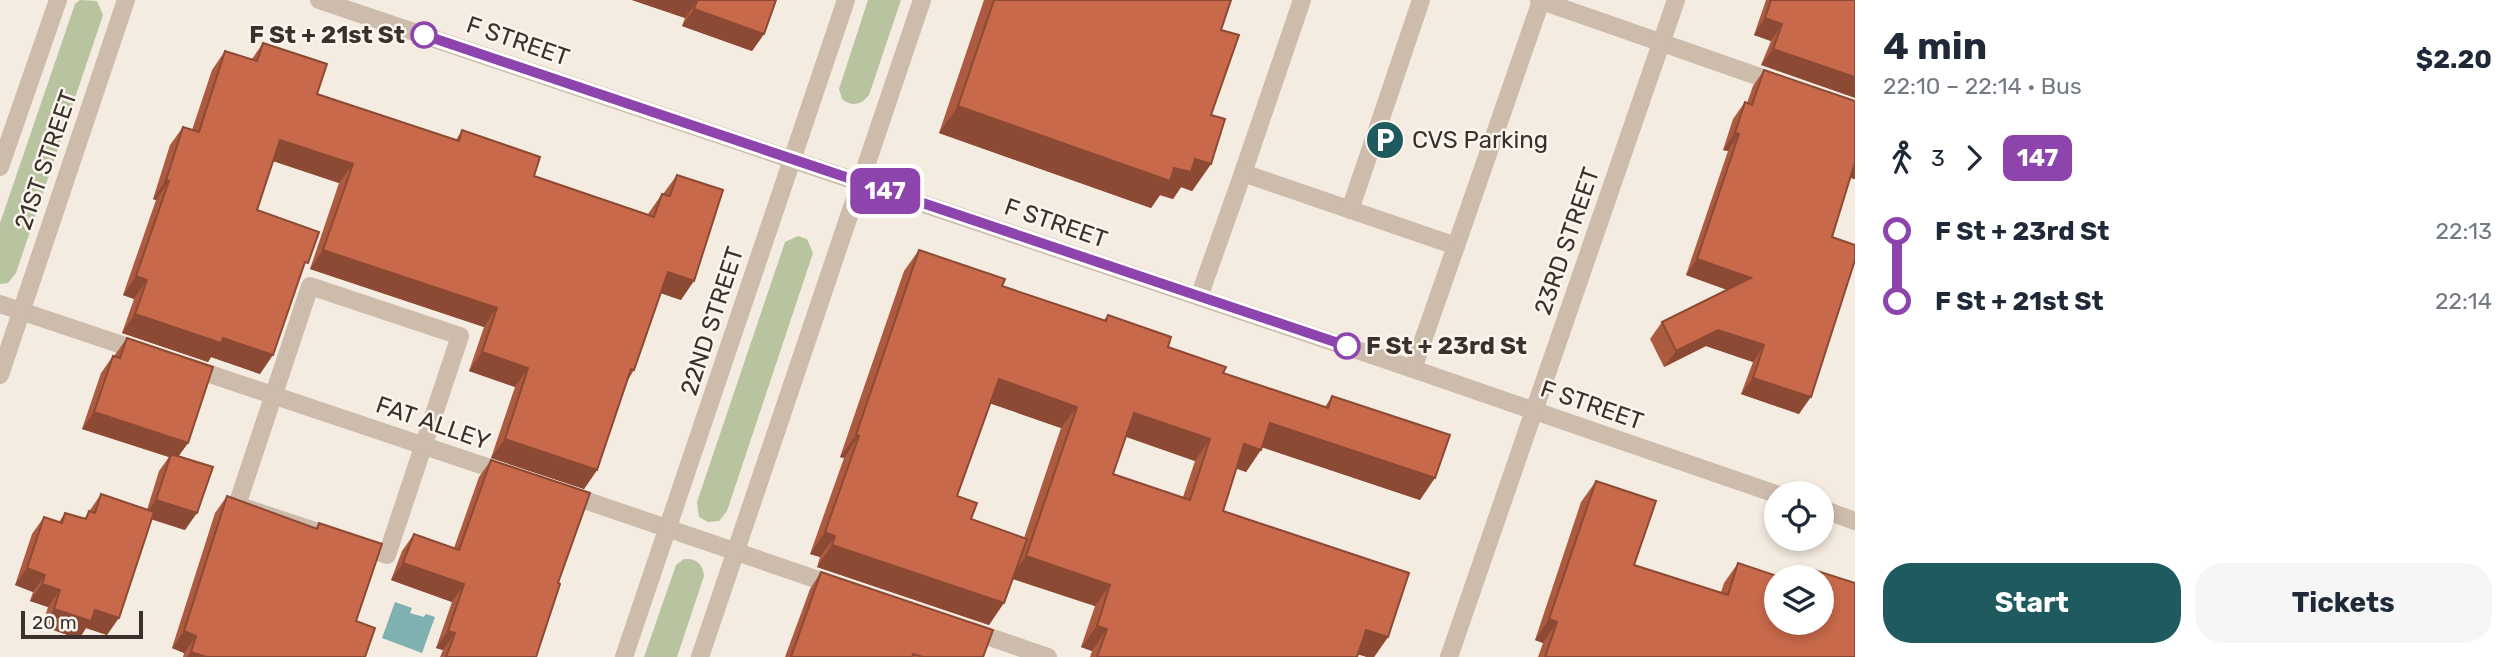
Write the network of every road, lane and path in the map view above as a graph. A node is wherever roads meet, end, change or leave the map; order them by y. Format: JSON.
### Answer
{"nodes":[{"id":1,"x":58,"y":0,"type":"edge"},
{"id":2,"x":126,"y":0,"type":"edge"},
{"id":3,"x":319,"y":0,"type":"edge"},
{"id":4,"x":846,"y":0,"type":"edge"},
{"id":5,"x":922,"y":0,"type":"edge"},
{"id":6,"x":1302,"y":0,"type":"edge"},
{"id":7,"x":1421,"y":0,"type":"edge"},
{"id":8,"x":1540,"y":0,"type":"edge"},
{"id":9,"x":1676,"y":0,"type":"edge"},
{"id":10,"x":1661,"y":43,"type":"junction"},
{"id":11,"x":1794,"y":89,"type":"edge"},
{"id":12,"x":792,"y":159,"type":"junction"},
{"id":13,"x":0,"y":167,"type":"edge"},
{"id":14,"x":1243,"y":173,"type":"junction"},
{"id":15,"x":860,"y":183,"type":"junction"},
{"id":16,"x":1350,"y":210,"type":"junction"},
{"id":17,"x":1456,"y":246,"type":"junction"},
{"id":18,"x":1199,"y":297,"type":"junction"},
{"id":19,"x":0,"y":304,"type":"edge"},
{"id":20,"x":22,"y":311,"type":"junction"},
{"id":21,"x":1413,"y":369,"type":"junction"},
{"id":22,"x":0,"y":375,"type":"edge"},
{"id":23,"x":273,"y":396,"type":"junction"},
{"id":24,"x":1534,"y":411,"type":"junction"},
{"id":25,"x":424,"y":446,"type":"junction"},
{"id":26,"x":1764,"y":490,"type":"edge"},
{"id":27,"x":1834,"y":513,"type":"edge"},
{"id":28,"x":1855,"y":521,"type":"edge"},
{"id":29,"x":669,"y":528,"type":"junction"},
{"id":30,"x":737,"y":552,"type":"junction"},
{"id":31,"x":856,"y":592,"type":"edge"},
{"id":32,"x":958,"y":627,"type":"edge"},
{"id":33,"x":624,"y":657,"type":"edge"},
{"id":34,"x":700,"y":657,"type":"edge"},
{"id":35,"x":1048,"y":657,"type":"edge"},
{"id":36,"x":1449,"y":657,"type":"edge"}],
"edges":[{"from":1,"to":13,"type":"street","name":"21ST STREET"},
{"from":2,"to":20,"type":"street","name":"21ST STREET"},
{"from":3,"to":12,"type":"street","name":"F STREET"},
{"from":4,"to":12,"type":"street","name":"22ND STREET"},
{"from":5,"to":15,"type":"street"},
{"from":6,"to":14,"type":"street"},
{"from":7,"to":16,"type":"street"},
{"from":8,"to":10,"type":"street"},
{"from":8,"to":17,"type":"street"},
{"from":9,"to":10,"type":"street","name":"23RD STREET"},
{"from":10,"to":11,"type":"street"},
{"from":10,"to":24,"type":"street","name":"23RD STREET"},
{"from":12,"to":15,"type":"street","name":"F STREET"},
{"from":12,"to":29,"type":"street","name":"22ND STREET"},
{"from":14,"to":16,"type":"street"},
{"from":14,"to":18,"type":"street"},
{"from":15,"to":18,"type":"street","name":"F STREET"},
{"from":15,"to":30,"type":"street"},
{"from":16,"to":17,"type":"street"},
{"from":17,"to":21,"type":"street"},
{"from":18,"to":21,"type":"street","name":"F STREET"},
{"from":19,"to":20,"type":"street","name":"FAT ALLEY"},
{"from":20,"to":22,"type":"street","name":"21ST STREET"},
{"from":20,"to":23,"type":"street","name":"FAT ALLEY"},
{"from":21,"to":24,"type":"street","name":"F STREET"},
{"from":23,"to":25,"type":"street","name":"FAT ALLEY"},
{"from":23,"to":25,"type":"street"},
{"from":23,"to":25,"type":"street"},
{"from":24,"to":26,"type":"street","name":"F STREET"},
{"from":24,"to":36,"type":"street","name":"23RD STREET"},
{"from":25,"to":29,"type":"street","name":"FAT ALLEY"},
{"from":27,"to":28,"type":"street"},
{"from":29,"to":30,"type":"street","name":"FAT ALLEY"},
{"from":29,"to":33,"type":"street","name":"22ND STREET"},
{"from":30,"to":31,"type":"street","name":"FAT ALLEY"},
{"from":30,"to":34,"type":"street"},
{"from":32,"to":35,"type":"street"}]}
